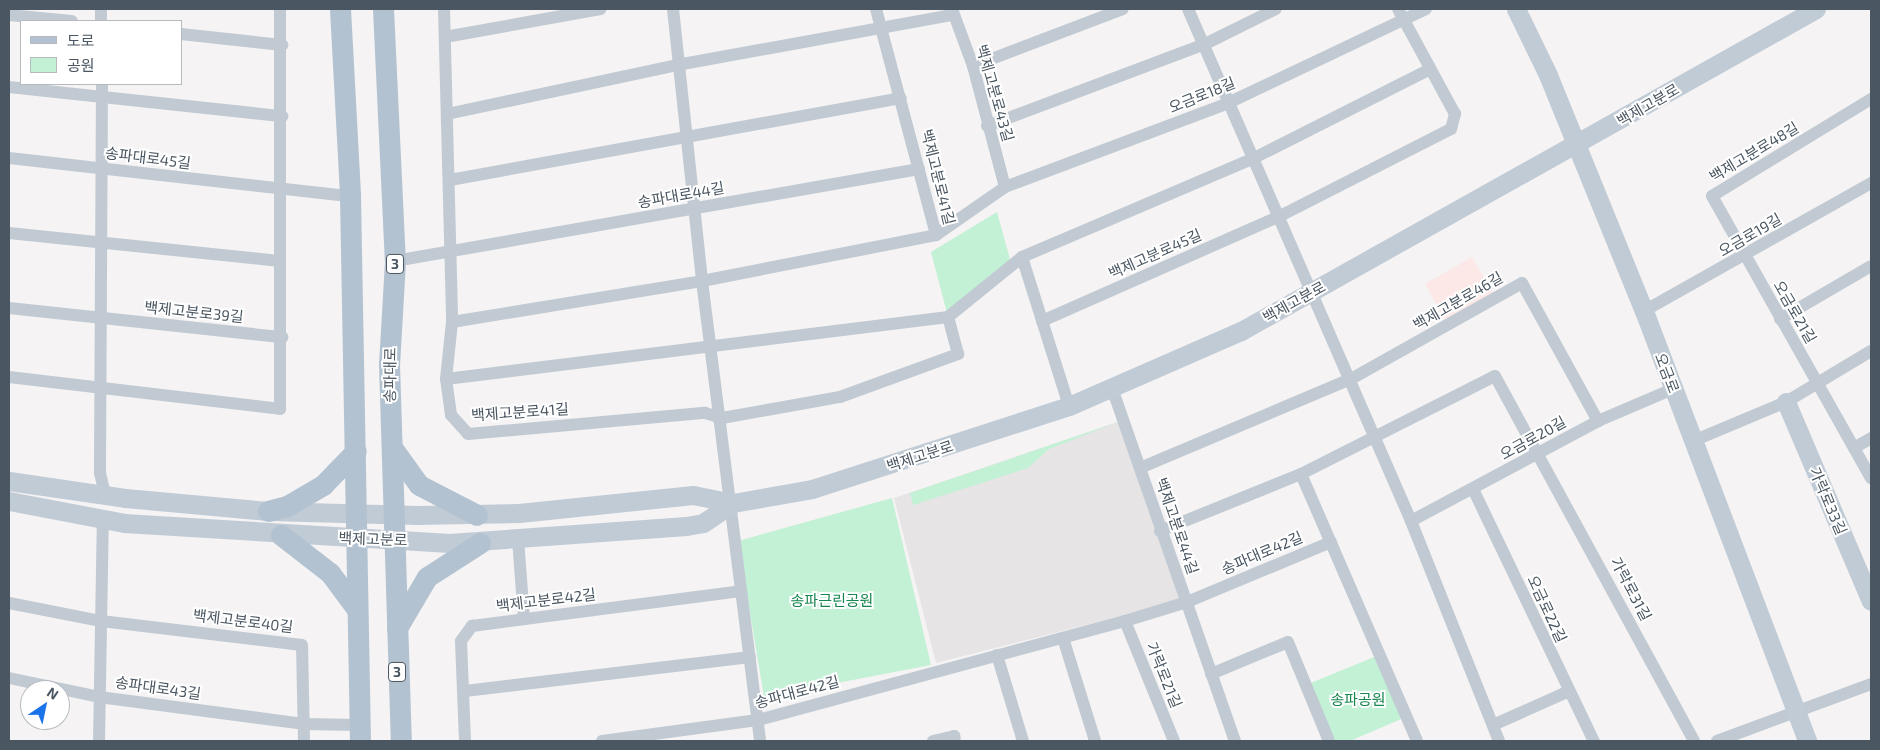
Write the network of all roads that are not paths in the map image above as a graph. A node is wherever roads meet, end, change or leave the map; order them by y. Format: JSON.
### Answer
{"nodes":[{"id":1,"x":280,"y":9,"type":"edge"},
{"id":2,"x":340,"y":9,"type":"edge"},
{"id":3,"x":383,"y":9,"type":"edge"},
{"id":4,"x":444,"y":9,"type":"edge"},
{"id":5,"x":600,"y":9,"type":"edge"},
{"id":6,"x":673,"y":9,"type":"edge"},
{"id":7,"x":876,"y":9,"type":"edge"},
{"id":8,"x":1123,"y":9,"type":"edge"},
{"id":9,"x":1188,"y":9,"type":"edge"},
{"id":10,"x":1276,"y":9,"type":"edge"},
{"id":11,"x":1426,"y":9,"type":"edge"},
{"id":12,"x":1516,"y":9,"type":"edge"},
{"id":13,"x":1816,"y":9,"type":"edge"},
{"id":14,"x":953,"y":12,"type":"edge"},
{"id":15,"x":1401,"y":14,"type":"edge"},
{"id":16,"x":9,"y":15,"type":"edge"},
{"id":17,"x":62,"y":20,"type":"edge"},
{"id":18,"x":883,"y":30,"type":"junction"},
{"id":19,"x":182,"y":34,"type":"edge"},
{"id":20,"x":445,"y":37,"type":"junction"},
{"id":21,"x":282,"y":45,"type":"junction"},
{"id":22,"x":1203,"y":45,"type":"junction"},
{"id":23,"x":677,"y":66,"type":"junction"},
{"id":24,"x":973,"y":66,"type":"junction"},
{"id":25,"x":1430,"y":69,"type":"junction"},
{"id":26,"x":9,"y":87,"type":"edge"},
{"id":27,"x":102,"y":90,"type":"edge"},
{"id":28,"x":901,"y":98,"type":"junction"},
{"id":29,"x":1871,"y":99,"type":"edge"},
{"id":30,"x":1228,"y":103,"type":"junction"},
{"id":31,"x":447,"y":114,"type":"junction"},
{"id":32,"x":282,"y":116,"type":"junction"},
{"id":33,"x":987,"y":126,"type":"junction"},
{"id":34,"x":685,"y":137,"type":"junction"},
{"id":35,"x":1576,"y":146,"type":"junction"},
{"id":36,"x":9,"y":158,"type":"edge"},
{"id":37,"x":1252,"y":159,"type":"junction"},
{"id":38,"x":103,"y":169,"type":"junction"},
{"id":39,"x":919,"y":169,"type":"junction"},
{"id":40,"x":450,"y":180,"type":"junction"},
{"id":41,"x":1871,"y":183,"type":"edge"},
{"id":42,"x":1005,"y":187,"type":"junction"},
{"id":43,"x":283,"y":192,"type":"junction"},
{"id":44,"x":350,"y":196,"type":"junction"},
{"id":45,"x":696,"y":208,"type":"junction"},
{"id":46,"x":1280,"y":216,"type":"junction"},
{"id":47,"x":9,"y":233,"type":"edge"},
{"id":48,"x":936,"y":235,"type":"junction"},
{"id":49,"x":102,"y":243,"type":"junction"},
{"id":50,"x":450,"y":253,"type":"junction"},
{"id":51,"x":1022,"y":257,"type":"junction"},
{"id":52,"x":1745,"y":258,"type":"junction"},
{"id":53,"x":280,"y":261,"type":"junction"},
{"id":54,"x":395,"y":261,"type":"junction"},
{"id":55,"x":1871,"y":266,"type":"edge"},
{"id":56,"x":702,"y":282,"type":"junction"},
{"id":57,"x":1314,"y":291,"type":"junction"},
{"id":58,"x":9,"y":308,"type":"edge"},
{"id":59,"x":1644,"y":312,"type":"junction"},
{"id":60,"x":948,"y":317,"type":"junction"},
{"id":61,"x":102,"y":319,"type":"junction"},
{"id":62,"x":1780,"y":319,"type":"junction"},
{"id":63,"x":1042,"y":321,"type":"junction"},
{"id":64,"x":452,"y":322,"type":"junction"},
{"id":65,"x":282,"y":337,"type":"junction"},
{"id":66,"x":712,"y":348,"type":"junction"},
{"id":67,"x":1871,"y":351,"type":"edge"},
{"id":68,"x":9,"y":377,"type":"edge"},
{"id":69,"x":446,"y":379,"type":"junction"},
{"id":70,"x":1351,"y":380,"type":"junction"},
{"id":71,"x":1817,"y":383,"type":"junction"},
{"id":72,"x":1112,"y":388,"type":"junction"},
{"id":73,"x":101,"y":389,"type":"junction"},
{"id":74,"x":1674,"y":389,"type":"junction"},
{"id":75,"x":1786,"y":402,"type":"junction"},
{"id":76,"x":1069,"y":406,"type":"junction"},
{"id":77,"x":722,"y":418,"type":"junction"},
{"id":78,"x":1598,"y":421,"type":"junction"},
{"id":79,"x":1871,"y":438,"type":"edge"},
{"id":80,"x":1376,"y":439,"type":"junction"},
{"id":81,"x":1693,"y":441,"type":"junction"},
{"id":82,"x":390,"y":444,"type":"junction"},
{"id":83,"x":1854,"y":448,"type":"junction"},
{"id":84,"x":356,"y":451,"type":"junction"},
{"id":85,"x":1539,"y":453,"type":"junction"},
{"id":86,"x":1140,"y":468,"type":"junction"},
{"id":87,"x":1301,"y":474,"type":"junction"},
{"id":88,"x":1871,"y":478,"type":"edge"},
{"id":89,"x":9,"y":480,"type":"edge"},
{"id":90,"x":1473,"y":489,"type":"junction"},
{"id":91,"x":105,"y":495,"type":"junction"},
{"id":92,"x":9,"y":502,"type":"edge"},
{"id":93,"x":733,"y":503,"type":"junction"},
{"id":94,"x":268,"y":511,"type":"junction"},
{"id":95,"x":393,"y":511,"type":"junction"},
{"id":96,"x":356,"y":512,"type":"junction"},
{"id":97,"x":477,"y":515,"type":"junction"},
{"id":98,"x":104,"y":521,"type":"junction"},
{"id":99,"x":1411,"y":521,"type":"junction"},
{"id":100,"x":1160,"y":531,"type":"junction"},
{"id":101,"x":281,"y":535,"type":"junction"},
{"id":102,"x":356,"y":539,"type":"junction"},
{"id":103,"x":518,"y":539,"type":"junction"},
{"id":104,"x":393,"y":540,"type":"junction"},
{"id":105,"x":1331,"y":542,"type":"junction"},
{"id":106,"x":480,"y":543,"type":"junction"},
{"id":107,"x":741,"y":591,"type":"junction"},
{"id":108,"x":1871,"y":601,"type":"edge"},
{"id":109,"x":9,"y":602,"type":"edge"},
{"id":110,"x":1187,"y":602,"type":"junction"},
{"id":111,"x":356,"y":608,"type":"junction"},
{"id":112,"x":524,"y":620,"type":"junction"},
{"id":113,"x":101,"y":621,"type":"junction"},
{"id":114,"x":1125,"y":621,"type":"junction"},
{"id":115,"x":396,"y":630,"type":"junction"},
{"id":116,"x":1063,"y":638,"type":"junction"},
{"id":117,"x":997,"y":655,"type":"junction"},
{"id":118,"x":750,"y":657,"type":"junction"},
{"id":119,"x":1211,"y":674,"type":"junction"},
{"id":120,"x":9,"y":678,"type":"edge"},
{"id":121,"x":1871,"y":684,"type":"edge"},
{"id":122,"x":465,"y":690,"type":"junction"},
{"id":123,"x":1567,"y":692,"type":"junction"},
{"id":124,"x":99,"y":697,"type":"junction"},
{"id":125,"x":1795,"y":710,"type":"junction"},
{"id":126,"x":758,"y":720,"type":"junction"},
{"id":127,"x":303,"y":724,"type":"junction"},
{"id":128,"x":1493,"y":725,"type":"junction"},
{"id":129,"x":360,"y":733,"type":"edge"},
{"id":130,"x":954,"y":738,"type":"edge"},
{"id":131,"x":99,"y":741,"type":"edge"},
{"id":132,"x":304,"y":741,"type":"edge"},
{"id":133,"x":401,"y":741,"type":"edge"},
{"id":134,"x":465,"y":741,"type":"edge"},
{"id":135,"x":602,"y":741,"type":"edge"},
{"id":136,"x":760,"y":741,"type":"edge"},
{"id":137,"x":933,"y":741,"type":"edge"},
{"id":138,"x":1023,"y":741,"type":"edge"},
{"id":139,"x":1095,"y":741,"type":"edge"},
{"id":140,"x":1174,"y":741,"type":"edge"},
{"id":141,"x":1235,"y":741,"type":"edge"},
{"id":142,"x":1329,"y":741,"type":"edge"},
{"id":143,"x":1417,"y":741,"type":"edge"},
{"id":144,"x":1499,"y":741,"type":"edge"},
{"id":145,"x":1594,"y":741,"type":"edge"},
{"id":146,"x":1694,"y":741,"type":"edge"},
{"id":147,"x":1717,"y":741,"type":"edge"},
{"id":148,"x":1807,"y":741,"type":"edge"}],
"edges":[{"from":1,"to":21,"type":"street"},
{"from":2,"to":44,"type":"main road"},
{"from":3,"to":54,"type":"main road","name":"송파대로","number":"3"},
{"from":4,"to":20,"type":"street"},
{"from":5,"to":20,"type":"street"},
{"from":6,"to":23,"type":"street"},
{"from":7,"to":18,"type":"street","name":"백제고분로41길"},
{"from":8,"to":24,"type":"street"},
{"from":9,"to":22,"type":"street"},
{"from":10,"to":22,"type":"street"},
{"from":11,"to":15,"type":"street","name":"오금로18길"},
{"from":12,"to":35,"type":"main road","name":"오금로"},
{"from":13,"to":35,"type":"main road","name":"백제고분로"},
{"from":14,"to":18,"type":"street"},
{"from":14,"to":24,"type":"street","name":"백제고분로43길"},
{"from":15,"to":25,"type":"street"},
{"from":15,"to":30,"type":"street","name":"오금로18길"},
{"from":16,"to":17,"type":"street"},
{"from":18,"to":23,"type":"street"},
{"from":18,"to":28,"type":"street","name":"백제고분로41길"},
{"from":19,"to":21,"type":"street"},
{"from":20,"to":31,"type":"street"},
{"from":21,"to":32,"type":"street"},
{"from":22,"to":30,"type":"street"},
{"from":22,"to":33,"type":"street"},
{"from":23,"to":31,"type":"street"},
{"from":23,"to":34,"type":"street"},
{"from":24,"to":33,"type":"street","name":"백제고분로43길"},
{"from":25,"to":37,"type":"street"},
{"from":25,"to":46,"type":"street","name":"백제고분로45길"},
{"from":26,"to":27,"type":"street"},
{"from":27,"to":32,"type":"street"},
{"from":27,"to":38,"type":"street"},
{"from":28,"to":34,"type":"street"},
{"from":28,"to":39,"type":"street","name":"백제고분로41길"},
{"from":29,"to":52,"type":"street","name":"백제고분로48길"},
{"from":30,"to":37,"type":"street"},
{"from":30,"to":42,"type":"street","name":"오금로18길"},
{"from":31,"to":40,"type":"street"},
{"from":32,"to":43,"type":"street"},
{"from":33,"to":42,"type":"street","name":"백제고분로43길"},
{"from":34,"to":40,"type":"street"},
{"from":34,"to":45,"type":"street"},
{"from":35,"to":57,"type":"main road","name":"백제고분로"},
{"from":35,"to":59,"type":"main road","name":"오금로"},
{"from":36,"to":38,"type":"street","name":"송파대로45길"},
{"from":37,"to":46,"type":"street"},
{"from":37,"to":51,"type":"street"},
{"from":38,"to":43,"type":"street","name":"송파대로45길"},
{"from":38,"to":49,"type":"street"},
{"from":39,"to":45,"type":"street","name":"송파대로44길"},
{"from":39,"to":48,"type":"street","name":"백제고분로41길"},
{"from":40,"to":50,"type":"street"},
{"from":41,"to":52,"type":"street","name":"오금로19길"},
{"from":42,"to":48,"type":"street","name":"오금로18길"},
{"from":43,"to":44,"type":"street","name":"송파대로45길"},
{"from":43,"to":53,"type":"street"},
{"from":44,"to":84,"type":"main road"},
{"from":45,"to":50,"type":"street","name":"송파대로44길"},
{"from":45,"to":56,"type":"street"},
{"from":46,"to":57,"type":"street"},
{"from":46,"to":63,"type":"street","name":"백제고분로45길"},
{"from":47,"to":49,"type":"street"},
{"from":48,"to":56,"type":"street","name":"백제고분로41길"},
{"from":49,"to":53,"type":"street"},
{"from":49,"to":61,"type":"street"},
{"from":50,"to":54,"type":"street","name":"송파대로44길"},
{"from":50,"to":64,"type":"street"},
{"from":51,"to":60,"type":"street"},
{"from":51,"to":63,"type":"street"},
{"from":52,"to":59,"type":"street","name":"오금로19길"},
{"from":52,"to":62,"type":"street","name":"오금로21길"},
{"from":53,"to":65,"type":"street"},
{"from":54,"to":82,"type":"main road","name":"송파대로","number":"3"},
{"from":55,"to":62,"type":"street"},
{"from":56,"to":64,"type":"street","name":"백제고분로41길"},
{"from":56,"to":66,"type":"street"},
{"from":57,"to":70,"type":"street"},
{"from":57,"to":72,"type":"main road","name":"백제고분로"},
{"from":58,"to":61,"type":"street","name":"백제고분로39길"},
{"from":59,"to":74,"type":"main road","name":"오금로"},
{"from":60,"to":66,"type":"street"},
{"from":60,"to":77,"type":"street","name":"백제고분로41길"},
{"from":61,"to":65,"type":"street","name":"백제고분로39길"},
{"from":61,"to":73,"type":"street"},
{"from":62,"to":71,"type":"street","name":"오금로21길"},
{"from":63,"to":76,"type":"street"},
{"from":64,"to":69,"type":"street"},
{"from":65,"to":73,"type":"street"},
{"from":66,"to":69,"type":"street"},
{"from":66,"to":77,"type":"street"},
{"from":67,"to":71,"type":"street"},
{"from":68,"to":73,"type":"street"},
{"from":69,"to":77,"type":"street","name":"백제고분로41길"},
{"from":70,"to":78,"type":"street","name":"백제고분로46길"},
{"from":70,"to":80,"type":"street"},
{"from":70,"to":86,"type":"street","name":"백제고분로46길"},
{"from":71,"to":75,"type":"street"},
{"from":71,"to":83,"type":"street","name":"오금로21길"},
{"from":72,"to":76,"type":"main road","name":"백제고분로"},
{"from":72,"to":86,"type":"street","name":"백제고분로44길"},
{"from":73,"to":91,"type":"street"},
{"from":74,"to":78,"type":"street","name":"오금로20길"},
{"from":74,"to":81,"type":"main road","name":"오금로"},
{"from":75,"to":81,"type":"street"},
{"from":75,"to":108,"type":"main road","name":"가락로33길"},
{"from":76,"to":93,"type":"main road","name":"백제고분로"},
{"from":77,"to":93,"type":"street"},
{"from":78,"to":85,"type":"street","name":"오금로20길"},
{"from":79,"to":83,"type":"street"},
{"from":80,"to":85,"type":"street"},
{"from":80,"to":87,"type":"street"},
{"from":80,"to":99,"type":"street"},
{"from":81,"to":125,"type":"main road","name":"오금로"},
{"from":82,"to":95,"type":"main road","name":"송파대로","number":"3"},
{"from":82,"to":97,"type":"main road"},
{"from":83,"to":88,"type":"street","name":"오금로21길"},
{"from":84,"to":94,"type":"main road"},
{"from":84,"to":96,"type":"main road"},
{"from":85,"to":90,"type":"street","name":"오금로20길"},
{"from":85,"to":146,"type":"street","name":"가락로31길"},
{"from":86,"to":100,"type":"street","name":"백제고분로44길"},
{"from":87,"to":100,"type":"street"},
{"from":87,"to":105,"type":"street"},
{"from":89,"to":91,"type":"main road","name":"백제고분로"},
{"from":90,"to":99,"type":"street","name":"오금로20길"},
{"from":90,"to":123,"type":"street","name":"오금로22길"},
{"from":91,"to":94,"type":"main road","name":"백제고분로"},
{"from":92,"to":98,"type":"main road","name":"백제고분로"},
{"from":93,"to":97,"type":"main road","name":"백제고분로"},
{"from":93,"to":103,"type":"main road","name":"백제고분로"},
{"from":93,"to":107,"type":"street"},
{"from":94,"to":96,"type":"main road","name":"백제고분로"},
{"from":95,"to":96,"type":"main road","name":"백제고분로"},
{"from":95,"to":97,"type":"main road","name":"백제고분로"},
{"from":95,"to":104,"type":"main road","name":"송파대로","number":"3"},
{"from":96,"to":102,"type":"main road"},
{"from":98,"to":101,"type":"main road","name":"백제고분로"},
{"from":98,"to":113,"type":"street"},
{"from":99,"to":128,"type":"street"},
{"from":100,"to":110,"type":"street","name":"백제고분로44길"},
{"from":101,"to":102,"type":"main road","name":"백제고분로"},
{"from":101,"to":111,"type":"main road"},
{"from":102,"to":104,"type":"main road","name":"백제고분로"},
{"from":102,"to":111,"type":"main road"},
{"from":103,"to":106,"type":"main road","name":"백제고분로"},
{"from":103,"to":112,"type":"street"},
{"from":104,"to":106,"type":"main road","name":"백제고분로"},
{"from":104,"to":115,"type":"main road","name":"송파대로","number":"3"},
{"from":105,"to":110,"type":"street","name":"송파대로42길"},
{"from":105,"to":143,"type":"street"},
{"from":106,"to":115,"type":"main road"},
{"from":107,"to":112,"type":"street","name":"백제고분로42길"},
{"from":107,"to":118,"type":"street"},
{"from":109,"to":113,"type":"street","name":"백제고분로40길"},
{"from":110,"to":114,"type":"street","name":"송파대로42길"},
{"from":110,"to":119,"type":"street","name":"백제고분로44길"},
{"from":111,"to":129,"type":"main road"},
{"from":112,"to":122,"type":"street","name":"백제고분로42길"},
{"from":113,"to":124,"type":"street"},
{"from":113,"to":127,"type":"street","name":"백제고분로40길"},
{"from":114,"to":116,"type":"street","name":"송파대로42길"},
{"from":114,"to":140,"type":"street","name":"가락로21길"},
{"from":115,"to":133,"type":"main road","name":"송파대로","number":"3"},
{"from":116,"to":117,"type":"street","name":"송파대로42길"},
{"from":116,"to":139,"type":"street"},
{"from":117,"to":126,"type":"street","name":"송파대로42길"},
{"from":117,"to":138,"type":"street"},
{"from":118,"to":122,"type":"street"},
{"from":118,"to":126,"type":"street"},
{"from":119,"to":141,"type":"street","name":"백제고분로44길"},
{"from":119,"to":142,"type":"street"},
{"from":120,"to":124,"type":"street","name":"송파대로43길"},
{"from":121,"to":125,"type":"street"},
{"from":122,"to":134,"type":"street","name":"백제고분로42길"},
{"from":123,"to":128,"type":"street"},
{"from":123,"to":145,"type":"street","name":"오금로22길"},
{"from":124,"to":127,"type":"street","name":"송파대로43길"},
{"from":124,"to":131,"type":"street"},
{"from":125,"to":147,"type":"street"},
{"from":125,"to":148,"type":"main road","name":"오금로"},
{"from":126,"to":135,"type":"street","name":"송파대로42길"},
{"from":126,"to":136,"type":"street"},
{"from":127,"to":129,"type":"street","name":"송파대로43길"},
{"from":127,"to":132,"type":"street"},
{"from":128,"to":144,"type":"street"},
{"from":130,"to":137,"type":"street"}]}
